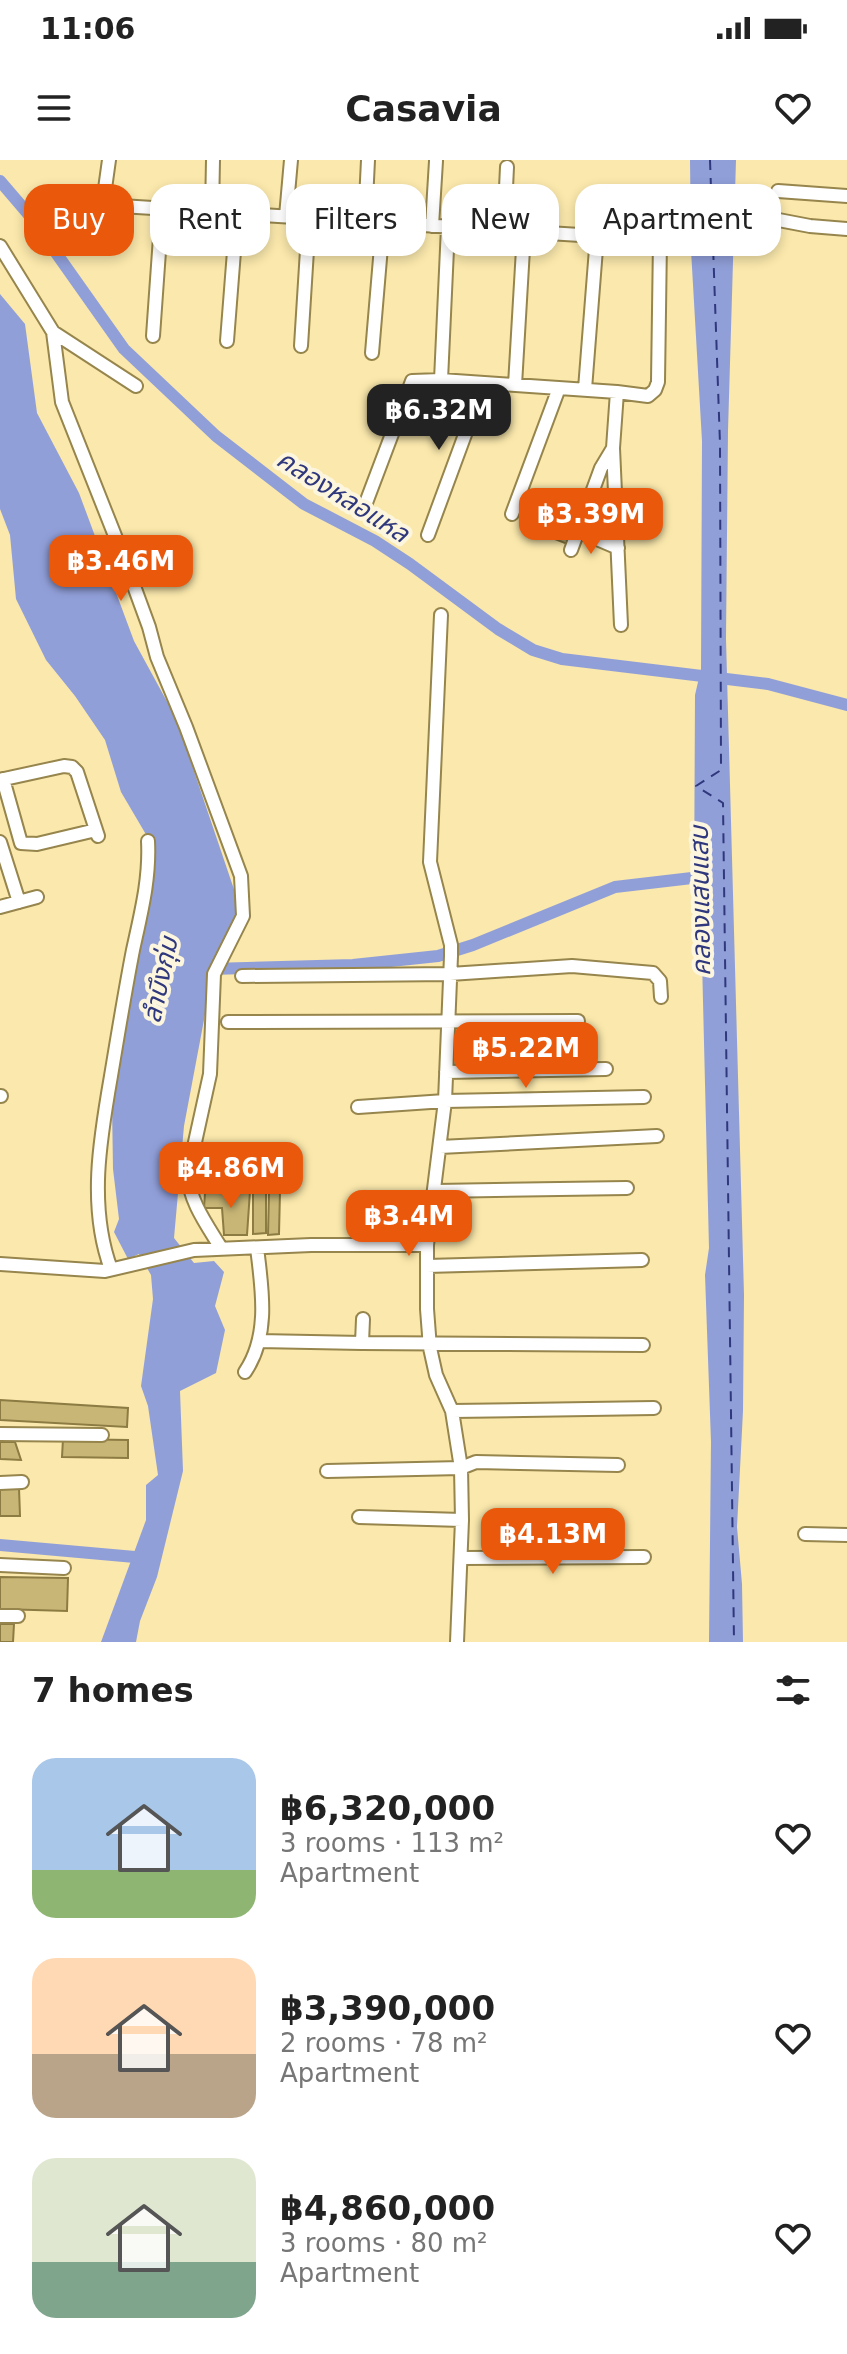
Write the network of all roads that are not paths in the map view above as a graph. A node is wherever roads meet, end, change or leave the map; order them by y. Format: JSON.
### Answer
{"nodes":[{"id":1,"x":109,"y":160,"type":"edge"},
{"id":2,"x":213,"y":160,"type":"edge"},
{"id":3,"x":291,"y":160,"type":"edge"},
{"id":4,"x":368,"y":160,"type":"edge"},
{"id":5,"x":436,"y":161,"type":"edge"},
{"id":6,"x":507,"y":167,"type":"dead end"},
{"id":7,"x":213,"y":184,"type":"edge"},
{"id":8,"x":289,"y":184,"type":"edge"},
{"id":9,"x":367,"y":184,"type":"edge"},
{"id":10,"x":506,"y":184,"type":"edge"},
{"id":11,"x":781,"y":191,"type":"edge"},
{"id":12,"x":847,"y":196,"type":"edge"},
{"id":13,"x":150,"y":208,"type":"edge"},
{"id":14,"x":270,"y":215,"type":"edge"},
{"id":15,"x":286,"y":216,"type":"edge"},
{"id":16,"x":781,"y":220,"type":"edge"},
{"id":17,"x":426,"y":226,"type":"edge"},
{"id":18,"x":432,"y":226,"type":"junction"},
{"id":19,"x":442,"y":227,"type":"edge"},
{"id":20,"x":847,"y":229,"type":"edge"},
{"id":21,"x":0,"y":246,"type":"edge"},
{"id":22,"x":159,"y":256,"type":"edge"},
{"id":23,"x":234,"y":256,"type":"edge"},
{"id":24,"x":307,"y":256,"type":"edge"},
{"id":25,"x":380,"y":256,"type":"edge"},
{"id":26,"x":447,"y":256,"type":"edge"},
{"id":27,"x":523,"y":256,"type":"edge"},
{"id":28,"x":595,"y":256,"type":"edge"},
{"id":29,"x":662,"y":256,"type":"edge"},
{"id":30,"x":53,"y":332,"type":"junction"},
{"id":31,"x":153,"y":336,"type":"dead end"},
{"id":32,"x":227,"y":341,"type":"dead end"},
{"id":33,"x":301,"y":346,"type":"dead end"},
{"id":34,"x":372,"y":353,"type":"dead end"},
{"id":35,"x":441,"y":380,"type":"junction"},
{"id":36,"x":484,"y":383,"type":"junction"},
{"id":37,"x":515,"y":385,"type":"junction"},
{"id":38,"x":136,"y":386,"type":"dead end"},
{"id":39,"x":559,"y":388,"type":"junction"},
{"id":40,"x":585,"y":389,"type":"junction"},
{"id":41,"x":617,"y":392,"type":"junction"},
{"id":42,"x":613,"y":448,"type":"junction"},
{"id":43,"x":364,"y":508,"type":"dead end"},
{"id":44,"x":512,"y":514,"type":"dead end"},
{"id":45,"x":578,"y":531,"type":"junction"},
{"id":46,"x":428,"y":535,"type":"dead end"},
{"id":47,"x":618,"y":548,"type":"junction"},
{"id":48,"x":571,"y":550,"type":"dead end"},
{"id":49,"x":441,"y":615,"type":"dead end"},
{"id":50,"x":621,"y":625,"type":"dead end"},
{"id":51,"x":2,"y":780,"type":"edge"},
{"id":52,"x":148,"y":841,"type":"dead end"},
{"id":53,"x":0,"y":842,"type":"edge"},
{"id":54,"x":37,"y":897,"type":"dead end"},
{"id":55,"x":19,"y":902,"type":"junction"},
{"id":56,"x":0,"y":907,"type":"edge"},
{"id":57,"x":450,"y":974,"type":"junction"},
{"id":58,"x":242,"y":976,"type":"dead end"},
{"id":59,"x":661,"y":997,"type":"dead end"},
{"id":60,"x":448,"y":1020,"type":"junction"},
{"id":61,"x":578,"y":1021,"type":"dead end"},
{"id":62,"x":228,"y":1022,"type":"dead end"},
{"id":63,"x":606,"y":1069,"type":"dead end"},
{"id":64,"x":446,"y":1072,"type":"junction"},
{"id":65,"x":644,"y":1097,"type":"dead end"},
{"id":66,"x":445,"y":1101,"type":"junction"},
{"id":67,"x":358,"y":1107,"type":"dead end"},
{"id":68,"x":657,"y":1136,"type":"dead end"},
{"id":69,"x":440,"y":1147,"type":"junction"},
{"id":70,"x":627,"y":1188,"type":"dead end"},
{"id":71,"x":436,"y":1191,"type":"junction"},
{"id":72,"x":427,"y":1245,"type":"junction"},
{"id":73,"x":221,"y":1248,"type":"junction"},
{"id":74,"x":257,"y":1248,"type":"junction"},
{"id":75,"x":642,"y":1260,"type":"dead end"},
{"id":76,"x":0,"y":1264,"type":"edge"},
{"id":77,"x":427,"y":1266,"type":"junction"},
{"id":78,"x":113,"y":1268,"type":"junction"},
{"id":79,"x":363,"y":1319,"type":"dead end"},
{"id":80,"x":259,"y":1341,"type":"junction"},
{"id":81,"x":429,"y":1342,"type":"junction"},
{"id":82,"x":362,"y":1343,"type":"junction"},
{"id":83,"x":643,"y":1345,"type":"dead end"},
{"id":84,"x":245,"y":1372,"type":"dead end"},
{"id":85,"x":654,"y":1408,"type":"dead end"},
{"id":86,"x":452,"y":1411,"type":"junction"},
{"id":87,"x":0,"y":1434,"type":"edge"},
{"id":88,"x":102,"y":1435,"type":"dead end"},
{"id":89,"x":618,"y":1465,"type":"dead end"},
{"id":90,"x":461,"y":1468,"type":"junction"},
{"id":91,"x":327,"y":1471,"type":"dead end"},
{"id":92,"x":22,"y":1482,"type":"dead end"},
{"id":93,"x":0,"y":1483,"type":"edge"},
{"id":94,"x":359,"y":1517,"type":"dead end"},
{"id":95,"x":462,"y":1520,"type":"junction"},
{"id":96,"x":805,"y":1534,"type":"dead end"},
{"id":97,"x":847,"y":1535,"type":"edge"},
{"id":98,"x":644,"y":1557,"type":"dead end"},
{"id":99,"x":461,"y":1558,"type":"junction"},
{"id":100,"x":0,"y":1565,"type":"edge"},
{"id":101,"x":64,"y":1568,"type":"dead end"},
{"id":102,"x":0,"y":1616,"type":"edge"},
{"id":103,"x":18,"y":1616,"type":"dead end"},
{"id":104,"x":457,"y":1642,"type":"edge"}],
"edges":[{"from":1,"to":13,"type":"street"},
{"from":2,"to":7,"type":"street"},
{"from":3,"to":8,"type":"street"},
{"from":4,"to":9,"type":"street"},
{"from":5,"to":18,"type":"street"},
{"from":6,"to":10,"type":"street"},
{"from":11,"to":12,"type":"street"},
{"from":14,"to":15,"type":"street"},
{"from":16,"to":20,"type":"street"},
{"from":17,"to":18,"type":"street"},
{"from":18,"to":19,"type":"street"},
{"from":21,"to":30,"type":"street"},
{"from":22,"to":31,"type":"street"},
{"from":23,"to":32,"type":"street"},
{"from":24,"to":33,"type":"street"},
{"from":25,"to":34,"type":"street"},
{"from":26,"to":35,"type":"street"},
{"from":27,"to":37,"type":"street"},
{"from":28,"to":40,"type":"street"},
{"from":29,"to":41,"type":"street"},
{"from":30,"to":38,"type":"street"},
{"from":30,"to":73,"type":"street"},
{"from":35,"to":36,"type":"street"},
{"from":35,"to":43,"type":"street"},
{"from":36,"to":37,"type":"street"},
{"from":36,"to":46,"type":"street"},
{"from":37,"to":39,"type":"street"},
{"from":39,"to":40,"type":"street"},
{"from":39,"to":44,"type":"street"},
{"from":40,"to":41,"type":"street"},
{"from":41,"to":42,"type":"street"},
{"from":42,"to":45,"type":"street"},
{"from":42,"to":47,"type":"street"},
{"from":45,"to":47,"type":"street"},
{"from":45,"to":48,"type":"street"},
{"from":47,"to":50,"type":"street"},
{"from":49,"to":57,"type":"street"},
{"from":51,"to":51,"type":"street"},
{"from":52,"to":78,"type":"street"},
{"from":53,"to":55,"type":"street"},
{"from":54,"to":55,"type":"street"},
{"from":55,"to":56,"type":"street"},
{"from":57,"to":58,"type":"street"},
{"from":57,"to":59,"type":"street"},
{"from":57,"to":60,"type":"street"},
{"from":60,"to":61,"type":"street"},
{"from":60,"to":62,"type":"street"},
{"from":60,"to":64,"type":"street"},
{"from":63,"to":64,"type":"street"},
{"from":64,"to":66,"type":"street"},
{"from":65,"to":66,"type":"street"},
{"from":66,"to":67,"type":"street"},
{"from":66,"to":69,"type":"street"},
{"from":68,"to":69,"type":"street"},
{"from":69,"to":71,"type":"street"},
{"from":70,"to":71,"type":"street"},
{"from":71,"to":72,"type":"street"},
{"from":72,"to":74,"type":"street"},
{"from":72,"to":77,"type":"street"},
{"from":73,"to":74,"type":"street"},
{"from":73,"to":78,"type":"street"},
{"from":74,"to":80,"type":"street"},
{"from":75,"to":77,"type":"street"},
{"from":76,"to":78,"type":"street"},
{"from":77,"to":81,"type":"street"},
{"from":79,"to":82,"type":"street"},
{"from":80,"to":82,"type":"street"},
{"from":80,"to":84,"type":"street"},
{"from":81,"to":82,"type":"street"},
{"from":81,"to":83,"type":"street"},
{"from":81,"to":86,"type":"street"},
{"from":85,"to":86,"type":"street"},
{"from":86,"to":90,"type":"street"},
{"from":87,"to":88,"type":"street"},
{"from":89,"to":90,"type":"street"},
{"from":90,"to":91,"type":"street"},
{"from":90,"to":95,"type":"street"},
{"from":92,"to":93,"type":"street"},
{"from":94,"to":95,"type":"street"},
{"from":95,"to":99,"type":"street"},
{"from":96,"to":97,"type":"street"},
{"from":98,"to":99,"type":"street"},
{"from":99,"to":104,"type":"street"},
{"from":100,"to":101,"type":"street"},
{"from":102,"to":103,"type":"street"}]}
